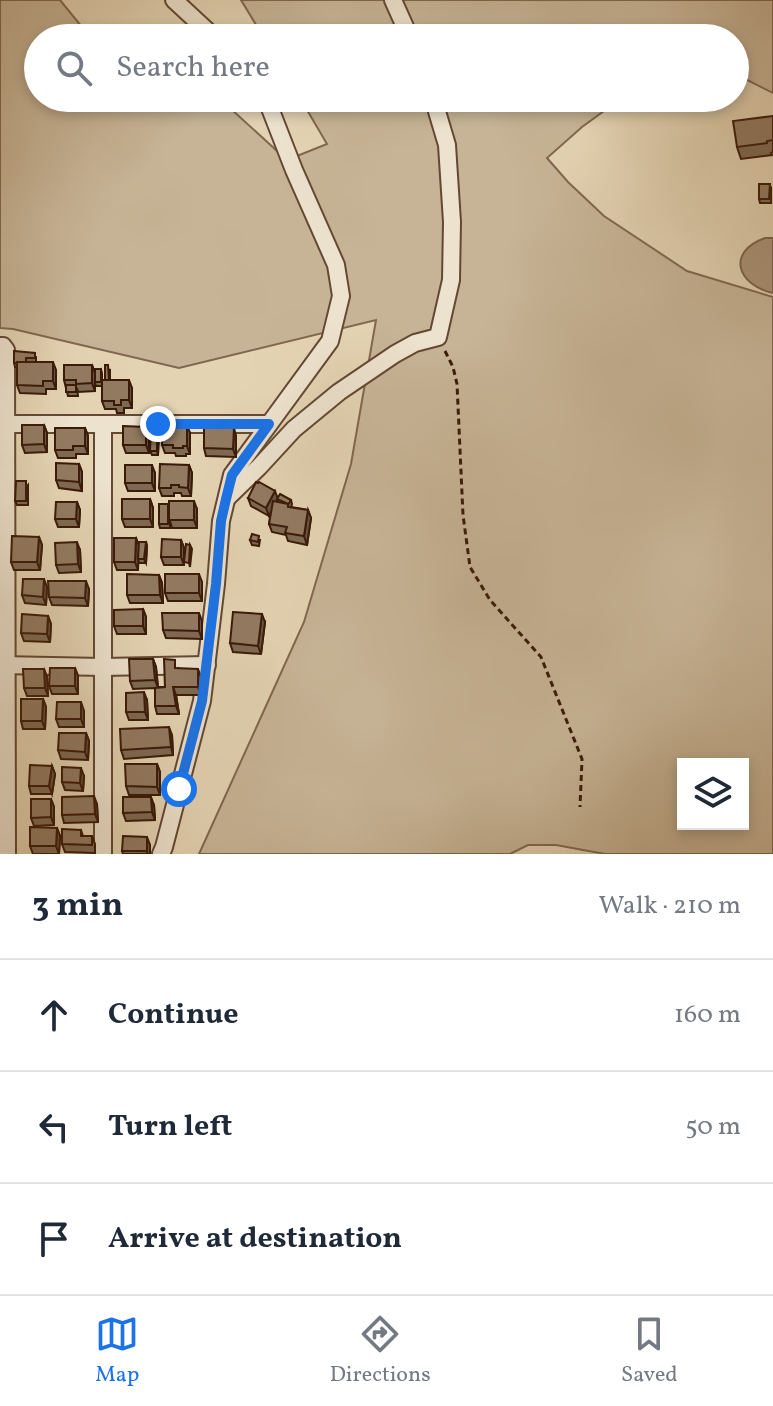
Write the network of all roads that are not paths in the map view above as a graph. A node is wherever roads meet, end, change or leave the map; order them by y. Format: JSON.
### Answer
{"nodes":[{"id":1,"x":174,"y":0,"type":"edge"},
{"id":2,"x":393,"y":0,"type":"edge"},
{"id":3,"x":200,"y":24,"type":"edge"},
{"id":4,"x":404,"y":24,"type":"edge"},
{"id":5,"x":271,"y":112,"type":"edge"},
{"id":6,"x":437,"y":112,"type":"edge"},
{"id":7,"x":0,"y":346,"type":"edge"},
{"id":8,"x":4,"y":424,"type":"edge"},
{"id":9,"x":103,"y":424,"type":"junction"},
{"id":10,"x":269,"y":424,"type":"junction"},
{"id":11,"x":226,"y":499,"type":"junction"},
{"id":12,"x":3,"y":665,"type":"edge"},
{"id":13,"x":207,"y":665,"type":"junction"},
{"id":14,"x":103,"y":667,"type":"junction"},
{"id":15,"x":7,"y":854,"type":"edge"},
{"id":16,"x":103,"y":854,"type":"edge"},
{"id":17,"x":161,"y":854,"type":"edge"}],
"edges":[{"from":1,"to":3,"type":"street"},
{"from":2,"to":4,"type":"street"},
{"from":5,"to":10,"type":"street"},
{"from":6,"to":11,"type":"street"},
{"from":7,"to":8,"type":"street"},
{"from":8,"to":9,"type":"street"},
{"from":8,"to":12,"type":"street"},
{"from":9,"to":10,"type":"street"},
{"from":9,"to":14,"type":"street"},
{"from":10,"to":11,"type":"street"},
{"from":11,"to":13,"type":"street"},
{"from":12,"to":14,"type":"street"},
{"from":12,"to":15,"type":"street"},
{"from":13,"to":14,"type":"street"},
{"from":13,"to":17,"type":"street"},
{"from":14,"to":16,"type":"street"}]}
